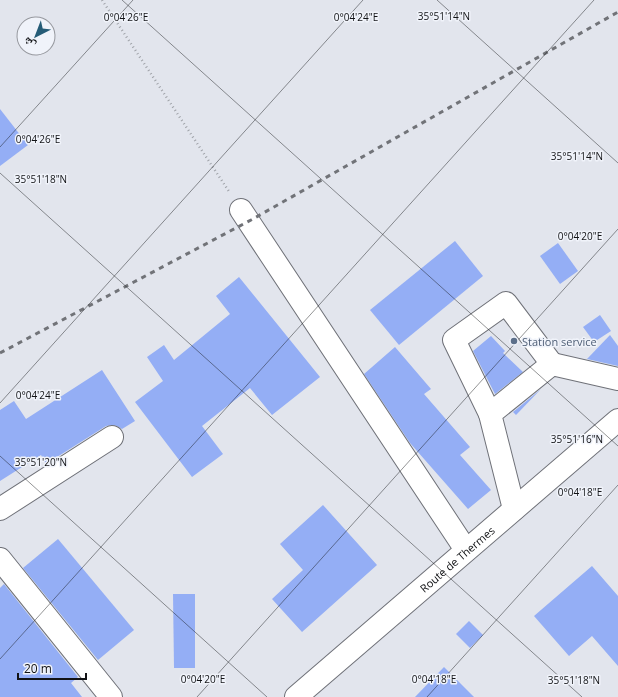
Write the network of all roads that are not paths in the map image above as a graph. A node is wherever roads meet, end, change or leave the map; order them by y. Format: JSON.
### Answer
{"nodes":[{"id":1,"x":241,"y":210,"type":"road end"},
{"id":2,"x":552,"y":364,"type":"junction"},
{"id":3,"x":618,"y":379,"type":"edge"},
{"id":4,"x":490,"y":414,"type":"junction"},
{"id":5,"x":618,"y":420,"type":"edge"},
{"id":6,"x":112,"y":437,"type":"dead end"},
{"id":7,"x":0,"y":509,"type":"edge"},
{"id":8,"x":514,"y":509,"type":"junction"},
{"id":9,"x":466,"y":550,"type":"junction"},
{"id":10,"x":0,"y":559,"type":"edge"},
{"id":11,"x":111,"y":697,"type":"edge"},
{"id":12,"x":296,"y":697,"type":"edge"}],
"edges":[{"from":1,"to":9,"type":"main road"},
{"from":2,"to":3,"type":"main road"},
{"from":2,"to":4,"type":"main road"},
{"from":2,"to":4,"type":"main road"},
{"from":4,"to":8,"type":"main road"},
{"from":5,"to":8,"type":"main road","name":"Route de Thermes"},
{"from":6,"to":7,"type":"main road"},
{"from":8,"to":9,"type":"main road","name":"Route de Thermes"},
{"from":9,"to":12,"type":"main road","name":"Route de Thermes"},
{"from":10,"to":11,"type":"main road"}]}
